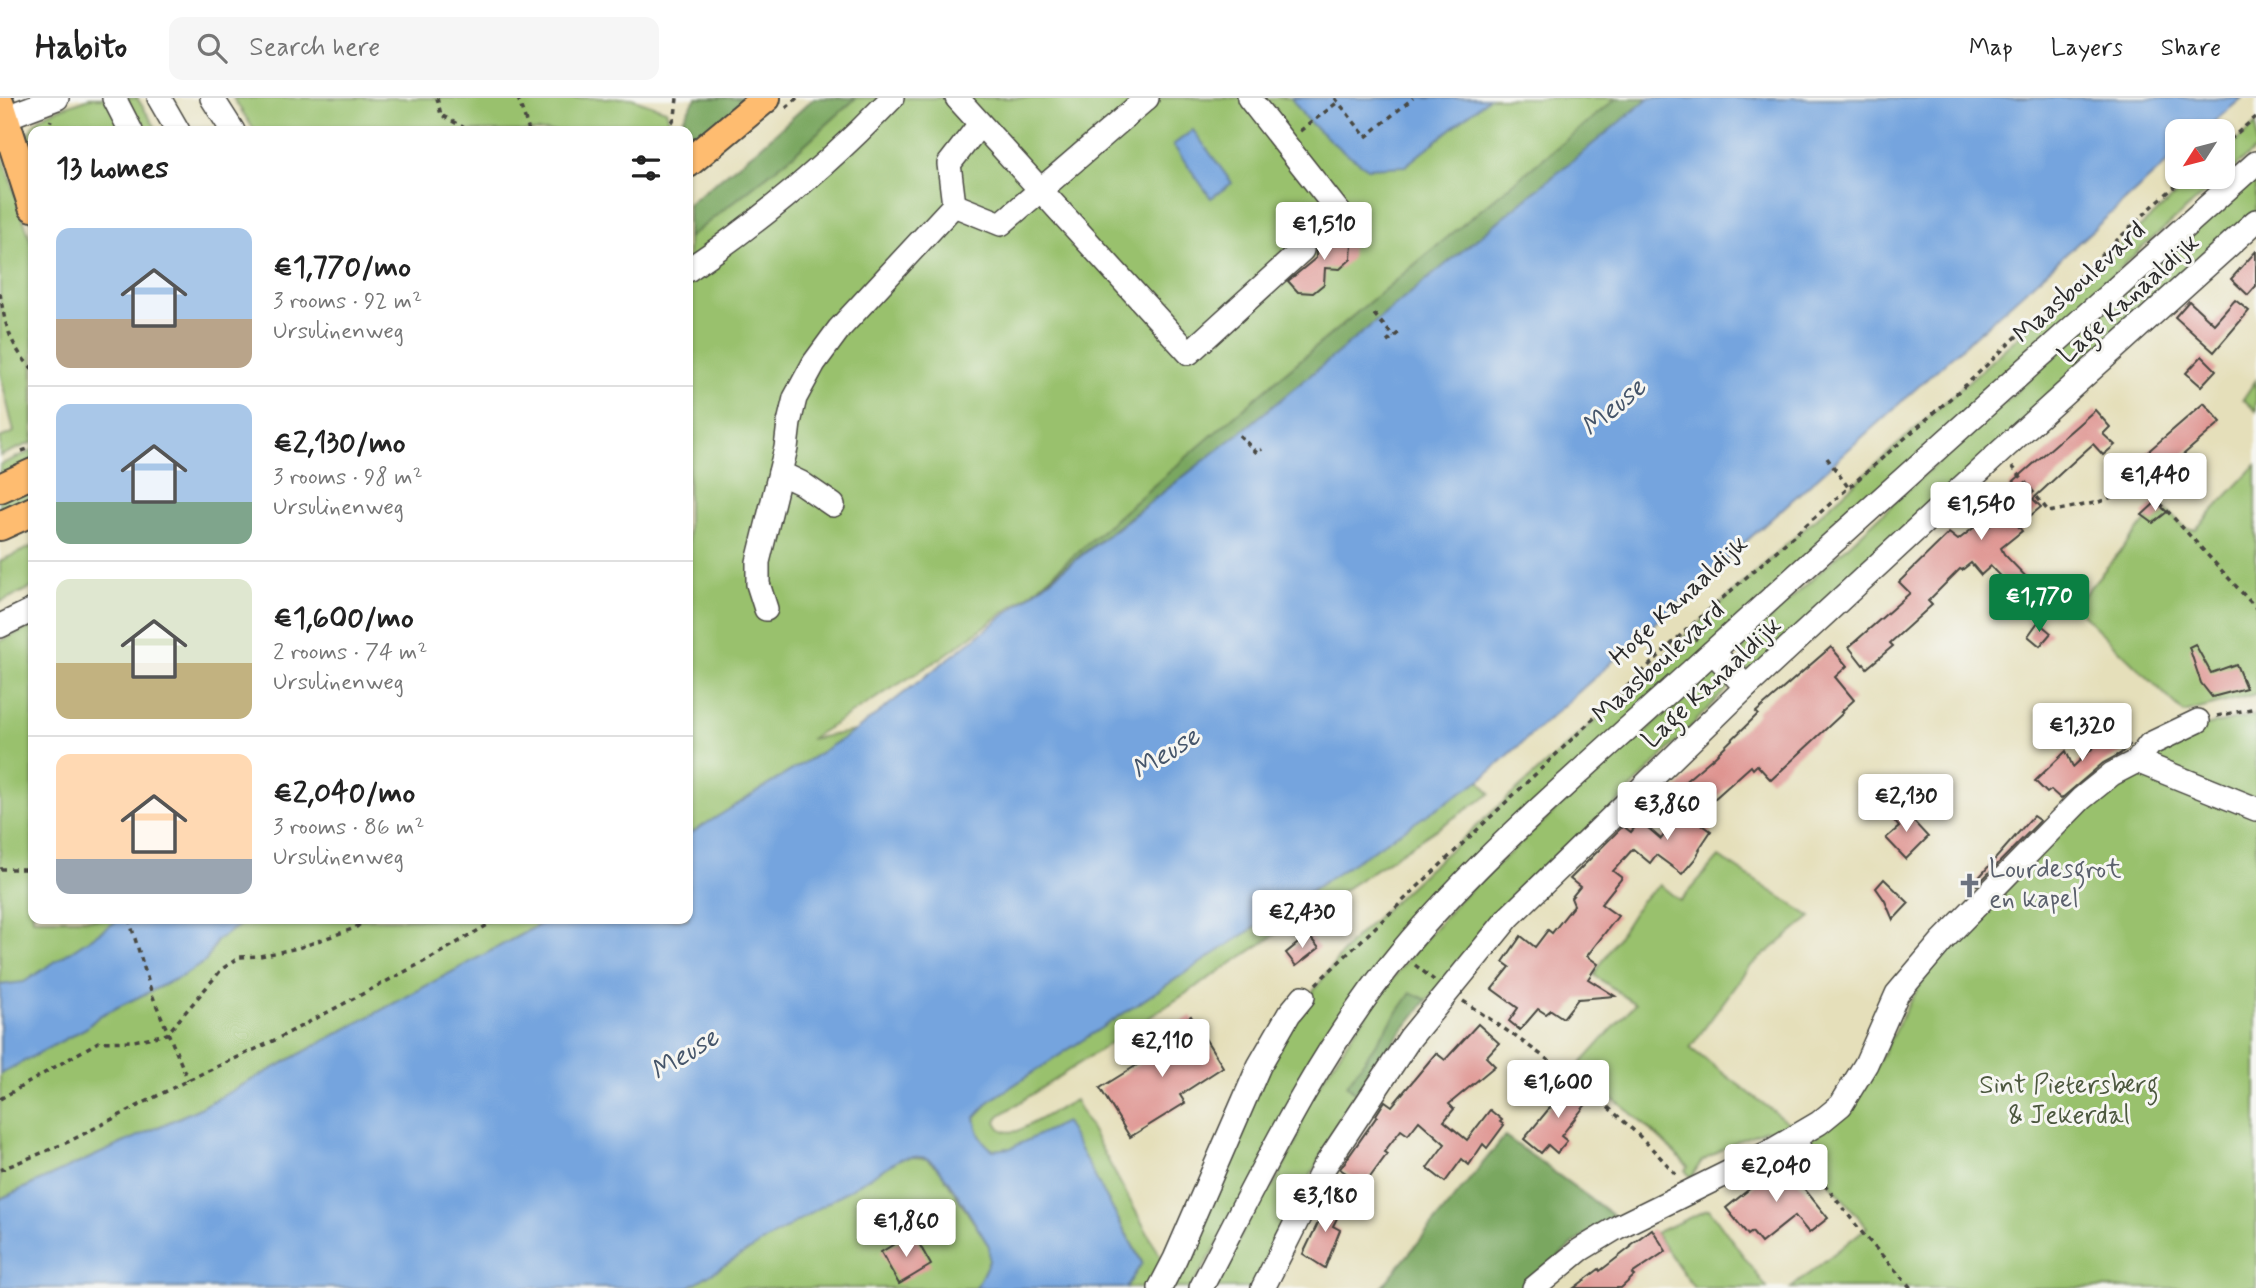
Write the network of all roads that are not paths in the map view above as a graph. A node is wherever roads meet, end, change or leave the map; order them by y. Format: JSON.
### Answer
{"nodes":[{"id":1,"x":57,"y":98,"type":"edge"},
{"id":2,"x":114,"y":98,"type":"edge"},
{"id":3,"x":159,"y":98,"type":"edge"},
{"id":4,"x":212,"y":98,"type":"edge"},
{"id":5,"x":766,"y":98,"type":"edge"},
{"id":6,"x":892,"y":98,"type":"edge"},
{"id":7,"x":957,"y":98,"type":"edge"},
{"id":8,"x":1147,"y":98,"type":"edge"},
{"id":9,"x":1249,"y":98,"type":"edge"},
{"id":10,"x":2,"y":111,"type":"edge"},
{"id":11,"x":980,"y":124,"type":"junction"},
{"id":12,"x":128,"y":126,"type":"edge"},
{"id":13,"x":175,"y":126,"type":"edge"},
{"id":14,"x":230,"y":126,"type":"edge"},
{"id":15,"x":693,"y":159,"type":"edge"},
{"id":16,"x":2256,"y":163,"type":"edge"},
{"id":17,"x":1041,"y":190,"type":"junction"},
{"id":18,"x":28,"y":192,"type":"edge"},
{"id":19,"x":954,"y":205,"type":"junction"},
{"id":20,"x":1342,"y":216,"type":"dead end"},
{"id":21,"x":2256,"y":221,"type":"edge"},
{"id":22,"x":1301,"y":250,"type":"dead end"},
{"id":23,"x":693,"y":267,"type":"edge"},
{"id":24,"x":780,"y":472,"type":"junction"},
{"id":25,"x":28,"y":475,"type":"edge"},
{"id":26,"x":0,"y":488,"type":"edge"},
{"id":27,"x":833,"y":505,"type":"dead end"},
{"id":28,"x":28,"y":513,"type":"edge"},
{"id":29,"x":0,"y":526,"type":"edge"},
{"id":30,"x":766,"y":608,"type":"dead end"},
{"id":31,"x":28,"y":612,"type":"edge"},
{"id":32,"x":0,"y":626,"type":"edge"},
{"id":33,"x":1713,"y":652,"type":"junction"},
{"id":34,"x":1746,"y":687,"type":"junction"},
{"id":35,"x":2198,"y":721,"type":"road end"},
{"id":36,"x":2137,"y":761,"type":"junction"},
{"id":37,"x":2256,"y":809,"type":"edge"},
{"id":38,"x":1303,"y":997,"type":"road end"},
{"id":39,"x":1795,"y":1138,"type":"junction"},
{"id":40,"x":1809,"y":1173,"type":"road end"},
{"id":41,"x":1160,"y":1288,"type":"edge"},
{"id":42,"x":1201,"y":1288,"type":"edge"},
{"id":43,"x":1262,"y":1288,"type":"edge"},
{"id":44,"x":1534,"y":1288,"type":"edge"}],
"edges":[{"from":1,"to":10,"type":"street"},
{"from":2,"to":12,"type":"street"},
{"from":3,"to":13,"type":"street"},
{"from":4,"to":14,"type":"street"},
{"from":5,"to":15,"type":"main road"},
{"from":6,"to":23,"type":"street"},
{"from":7,"to":11,"type":"street"},
{"from":8,"to":17,"type":"street"},
{"from":9,"to":20,"type":"street"},
{"from":10,"to":18,"type":"main road"},
{"from":11,"to":17,"type":"street"},
{"from":11,"to":19,"type":"street"},
{"from":16,"to":33,"type":"street","name":"Maasboulevard"},
{"from":17,"to":19,"type":"street"},
{"from":17,"to":22,"type":"street"},
{"from":19,"to":24,"type":"street"},
{"from":21,"to":34,"type":"street","name":"Lage Kanaaldijk"},
{"from":24,"to":27,"type":"street"},
{"from":24,"to":30,"type":"street"},
{"from":25,"to":26,"type":"main road"},
{"from":28,"to":29,"type":"main road"},
{"from":31,"to":32,"type":"street"},
{"from":33,"to":34,"type":"street"},
{"from":33,"to":42,"type":"street","name":"Maasboulevard"},
{"from":34,"to":43,"type":"street","name":"Lage Kanaaldijk"},
{"from":35,"to":36,"type":"street"},
{"from":36,"to":37,"type":"street"},
{"from":36,"to":39,"type":"street"},
{"from":38,"to":41,"type":"street"},
{"from":39,"to":40,"type":"street"},
{"from":39,"to":44,"type":"street"}]}
